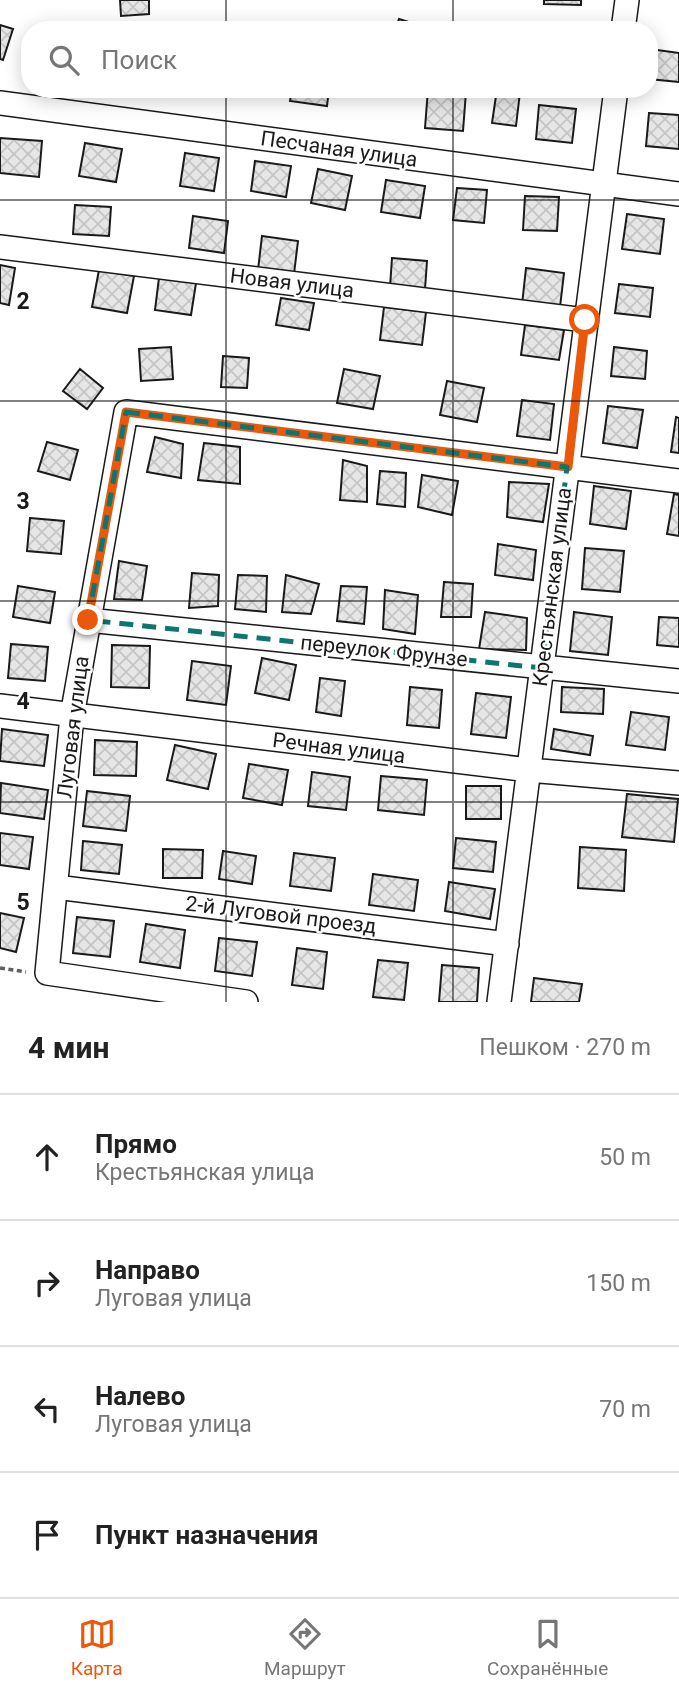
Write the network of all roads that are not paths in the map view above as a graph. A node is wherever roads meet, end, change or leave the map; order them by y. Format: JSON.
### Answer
{"nodes":[{"id":1,"x":627,"y":0,"type":"edge"},
{"id":2,"x":624,"y":21,"type":"edge"},
{"id":3,"x":615,"y":98,"type":"edge"},
{"id":4,"x":0,"y":103,"type":"edge"},
{"id":5,"x":604,"y":184,"type":"junction"},
{"id":6,"x":679,"y":194,"type":"edge"},
{"id":7,"x":0,"y":247,"type":"edge"},
{"id":8,"x":585,"y":320,"type":"junction"},
{"id":9,"x":568,"y":467,"type":"junction"},
{"id":10,"x":679,"y":481,"type":"edge"},
{"id":11,"x":88,"y":620,"type":"junction"},
{"id":12,"x":542,"y":668,"type":"junction"},
{"id":13,"x":679,"y":681,"type":"edge"},
{"id":14,"x":0,"y":706,"type":"edge"},
{"id":15,"x":72,"y":716,"type":"junction"},
{"id":16,"x":529,"y":770,"type":"junction"},
{"id":17,"x":679,"y":783,"type":"edge"},
{"id":18,"x":55,"y":887,"type":"junction"},
{"id":19,"x":507,"y":944,"type":"junction"},
{"id":20,"x":246,"y":1002,"type":"edge"},
{"id":21,"x":499,"y":1002,"type":"edge"}],
"edges":[{"from":1,"to":2,"type":"street"},
{"from":3,"to":5,"type":"street","name":"Крестьянская улица"},
{"from":4,"to":5,"type":"street","name":"Песчаная улица"},
{"from":5,"to":6,"type":"street","name":"Песчаная улица"},
{"from":5,"to":8,"type":"street","name":"Крестьянская улица"},
{"from":7,"to":8,"type":"street","name":"Новая улица"},
{"from":8,"to":9,"type":"street","name":"Крестьянская улица"},
{"from":9,"to":10,"type":"street","name":"Луговая улица"},
{"from":9,"to":11,"type":"street","name":"Луговая улица"},
{"from":9,"to":12,"type":"street","name":"Крестьянская улица"},
{"from":11,"to":12,"type":"street","name":"переулок Фрунзе"},
{"from":11,"to":15,"type":"street","name":"Луговая улица"},
{"from":12,"to":13,"type":"street","name":"переулок Фрунзе"},
{"from":12,"to":16,"type":"street","name":"Крестьянская улица"},
{"from":14,"to":15,"type":"street","name":"Речная улица"},
{"from":15,"to":16,"type":"street","name":"Речная улица"},
{"from":15,"to":18,"type":"street","name":"Луговая улица"},
{"from":16,"to":17,"type":"street","name":"Речная улица"},
{"from":16,"to":19,"type":"street","name":"Крестьянская улица"},
{"from":18,"to":19,"type":"street","name":"2-й Луговой проезд"},
{"from":18,"to":20,"type":"street","name":"Луговая улица"},
{"from":19,"to":21,"type":"street","name":"Крестьянская улица"}]}
